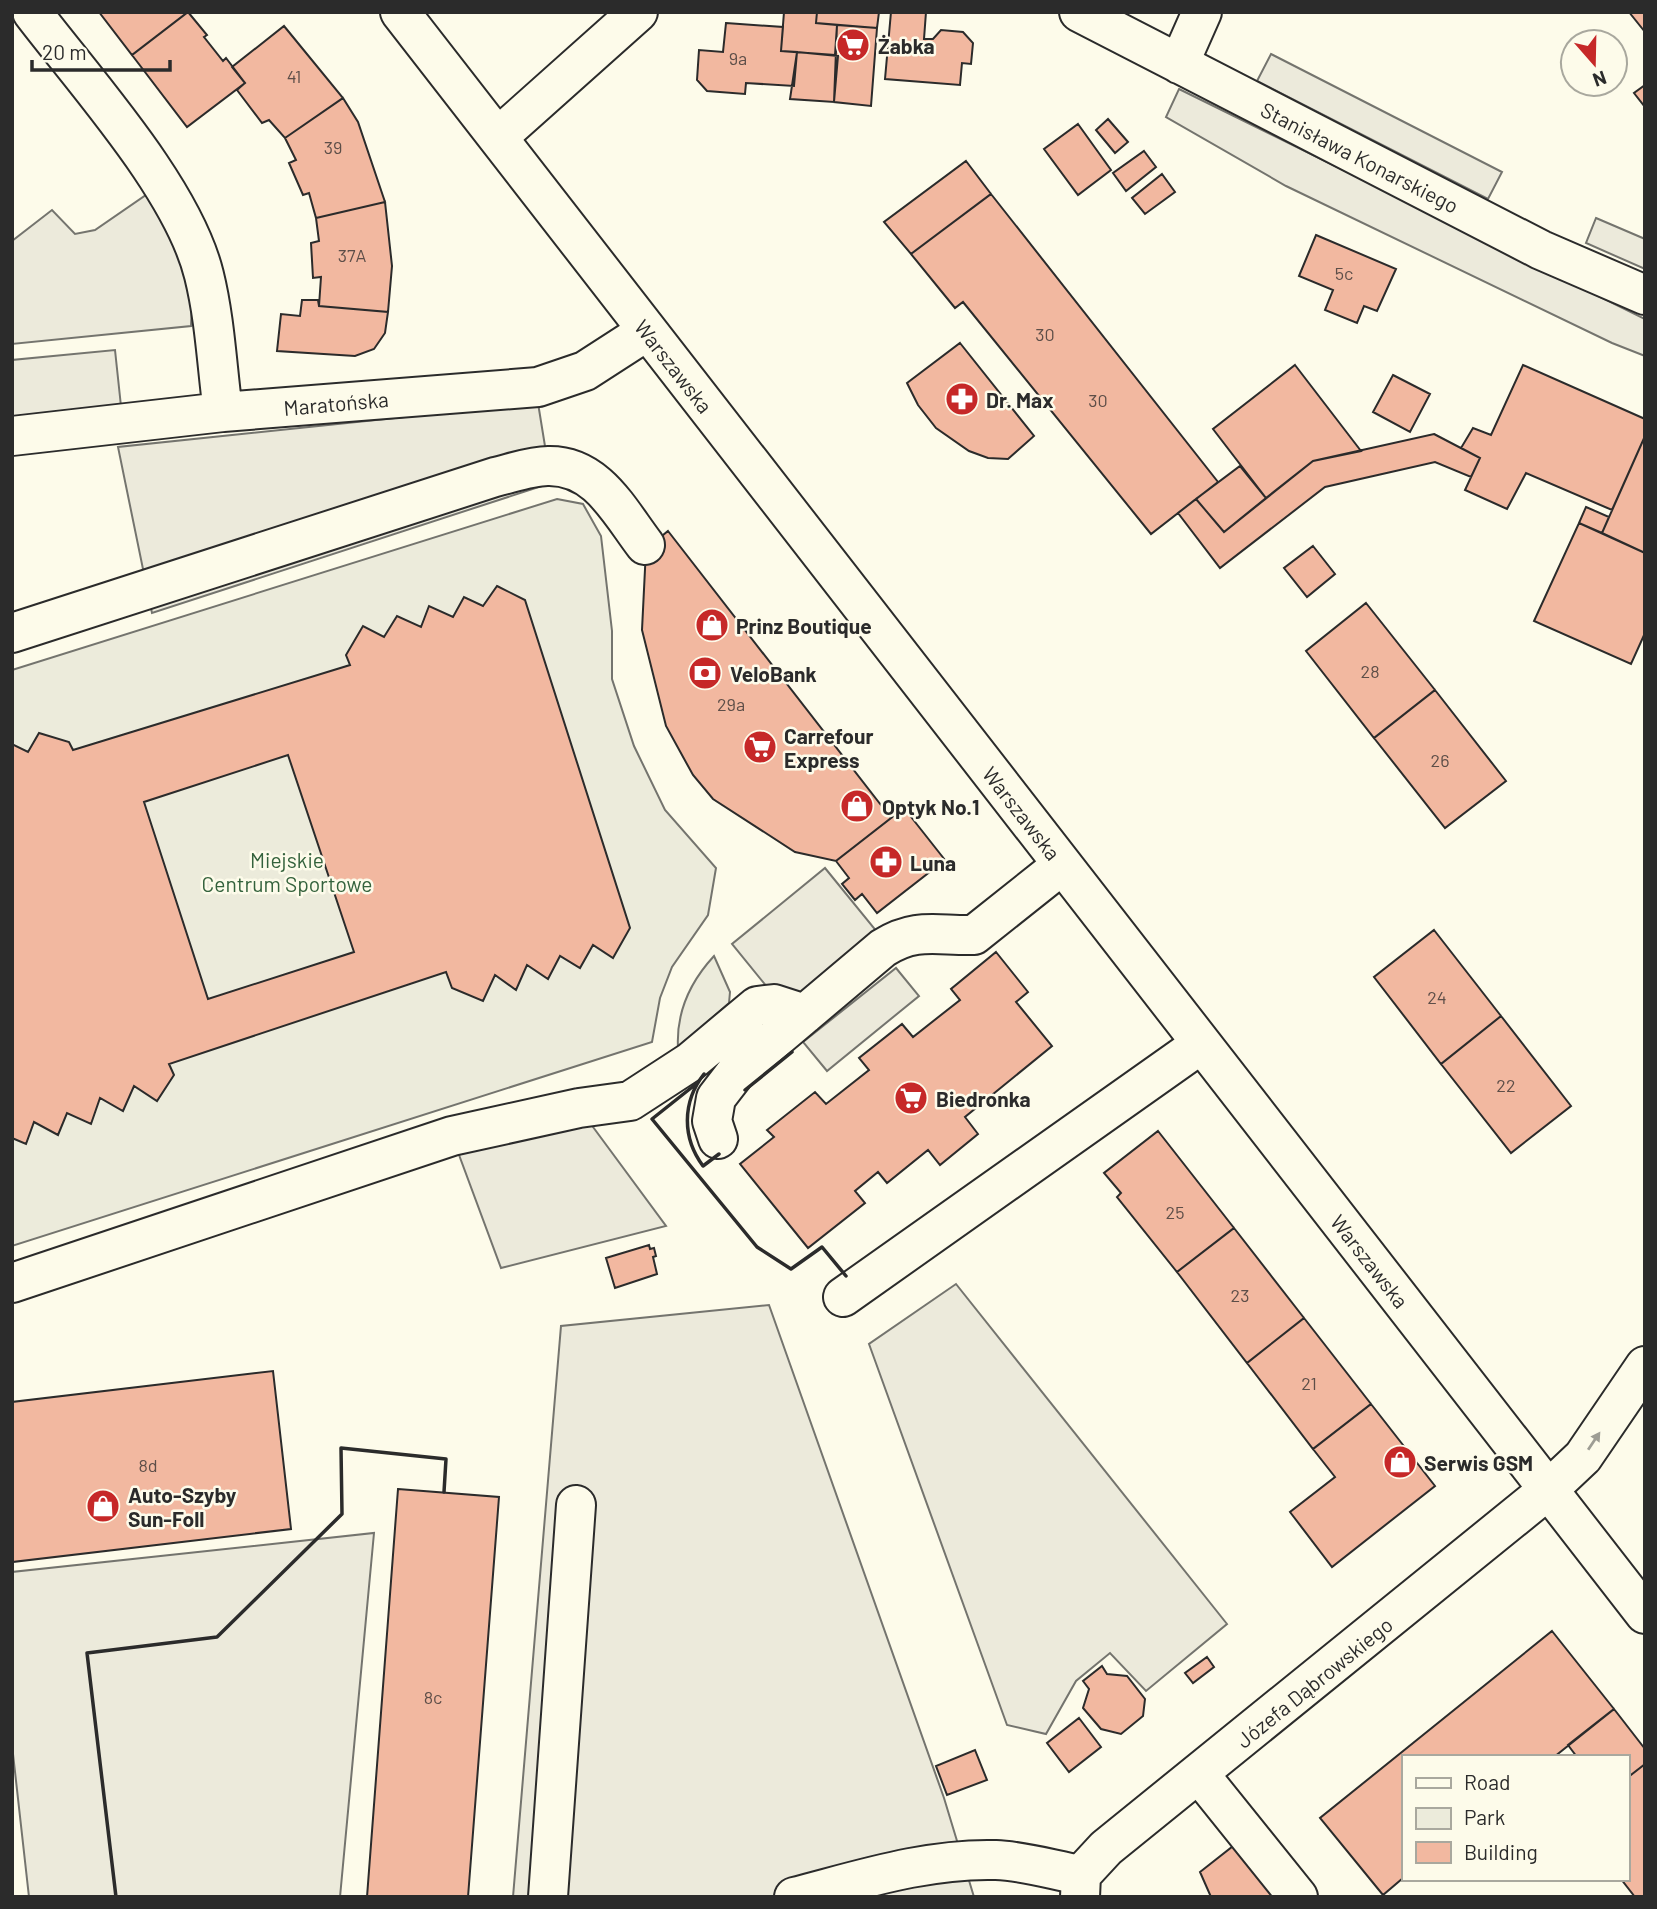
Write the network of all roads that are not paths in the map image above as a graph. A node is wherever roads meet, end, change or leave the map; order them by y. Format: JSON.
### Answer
{"nodes":[{"id":1,"x":32,"y":12,"type":"edge"},
{"id":2,"x":400,"y":12,"type":"edge"},
{"id":3,"x":638,"y":12,"type":"edge"},
{"id":4,"x":1079,"y":12,"type":"edge"},
{"id":5,"x":1202,"y":12,"type":"edge"},
{"id":6,"x":1179,"y":64,"type":"junction"},
{"id":7,"x":498,"y":137,"type":"junction"},
{"id":8,"x":1645,"y":295,"type":"edge"},
{"id":9,"x":647,"y":331,"type":"junction"},
{"id":10,"x":223,"y":412,"type":"junction"},
{"id":11,"x":12,"y":436,"type":"edge"},
{"id":12,"x":645,"y":545,"type":"dead end"},
{"id":13,"x":12,"y":633,"type":"edge"},
{"id":14,"x":1062,"y":865,"type":"junction"},
{"id":15,"x":805,"y":1014,"type":"junction"},
{"id":16,"x":1201,"y":1044,"type":"junction"},
{"id":17,"x":718,"y":1139,"type":"dead end"},
{"id":18,"x":12,"y":1283,"type":"edge"},
{"id":19,"x":843,"y":1297,"type":"dead end"},
{"id":20,"x":1645,"y":1366,"type":"edge"},
{"id":21,"x":1548,"y":1490,"type":"junction"},
{"id":22,"x":576,"y":1505,"type":"dead end"},
{"id":23,"x":1643,"y":1610,"type":"edge"},
{"id":24,"x":1200,"y":1775,"type":"junction"},
{"id":25,"x":1081,"y":1886,"type":"edge"},
{"id":26,"x":548,"y":1897,"type":"edge"},
{"id":27,"x":794,"y":1897,"type":"edge"},
{"id":28,"x":1298,"y":1897,"type":"edge"}],
"edges":[{"from":1,"to":10,"type":"main road"},
{"from":2,"to":7,"type":"main road","name":"Warszawska"},
{"from":3,"to":7,"type":"main road"},
{"from":4,"to":6,"type":"main road","name":"Stanisława Konarskiego"},
{"from":5,"to":6,"type":"main road"},
{"from":6,"to":8,"type":"main road","name":"Stanisława Konarskiego"},
{"from":7,"to":9,"type":"main road","name":"Warszawska"},
{"from":9,"to":10,"type":"main road","name":"Maratońska"},
{"from":9,"to":14,"type":"main road","name":"Warszawska"},
{"from":10,"to":11,"type":"main road","name":"Maratońska"},
{"from":12,"to":13,"type":"main road"},
{"from":14,"to":15,"type":"main road"},
{"from":14,"to":16,"type":"main road","name":"Warszawska"},
{"from":15,"to":17,"type":"main road"},
{"from":15,"to":18,"type":"main road"},
{"from":16,"to":19,"type":"main road"},
{"from":16,"to":21,"type":"main road","name":"Warszawska"},
{"from":21,"to":20,"type":"main road","one_way":true},
{"from":21,"to":23,"type":"main road","name":"Warszawska"},
{"from":21,"to":24,"type":"main road","name":"Józefa Dąbrowskiego"},
{"from":22,"to":26,"type":"main road"},
{"from":24,"to":25,"type":"main road","name":"Józefa Dąbrowskiego"},
{"from":24,"to":28,"type":"main road"},
{"from":25,"to":27,"type":"main road"}]}
